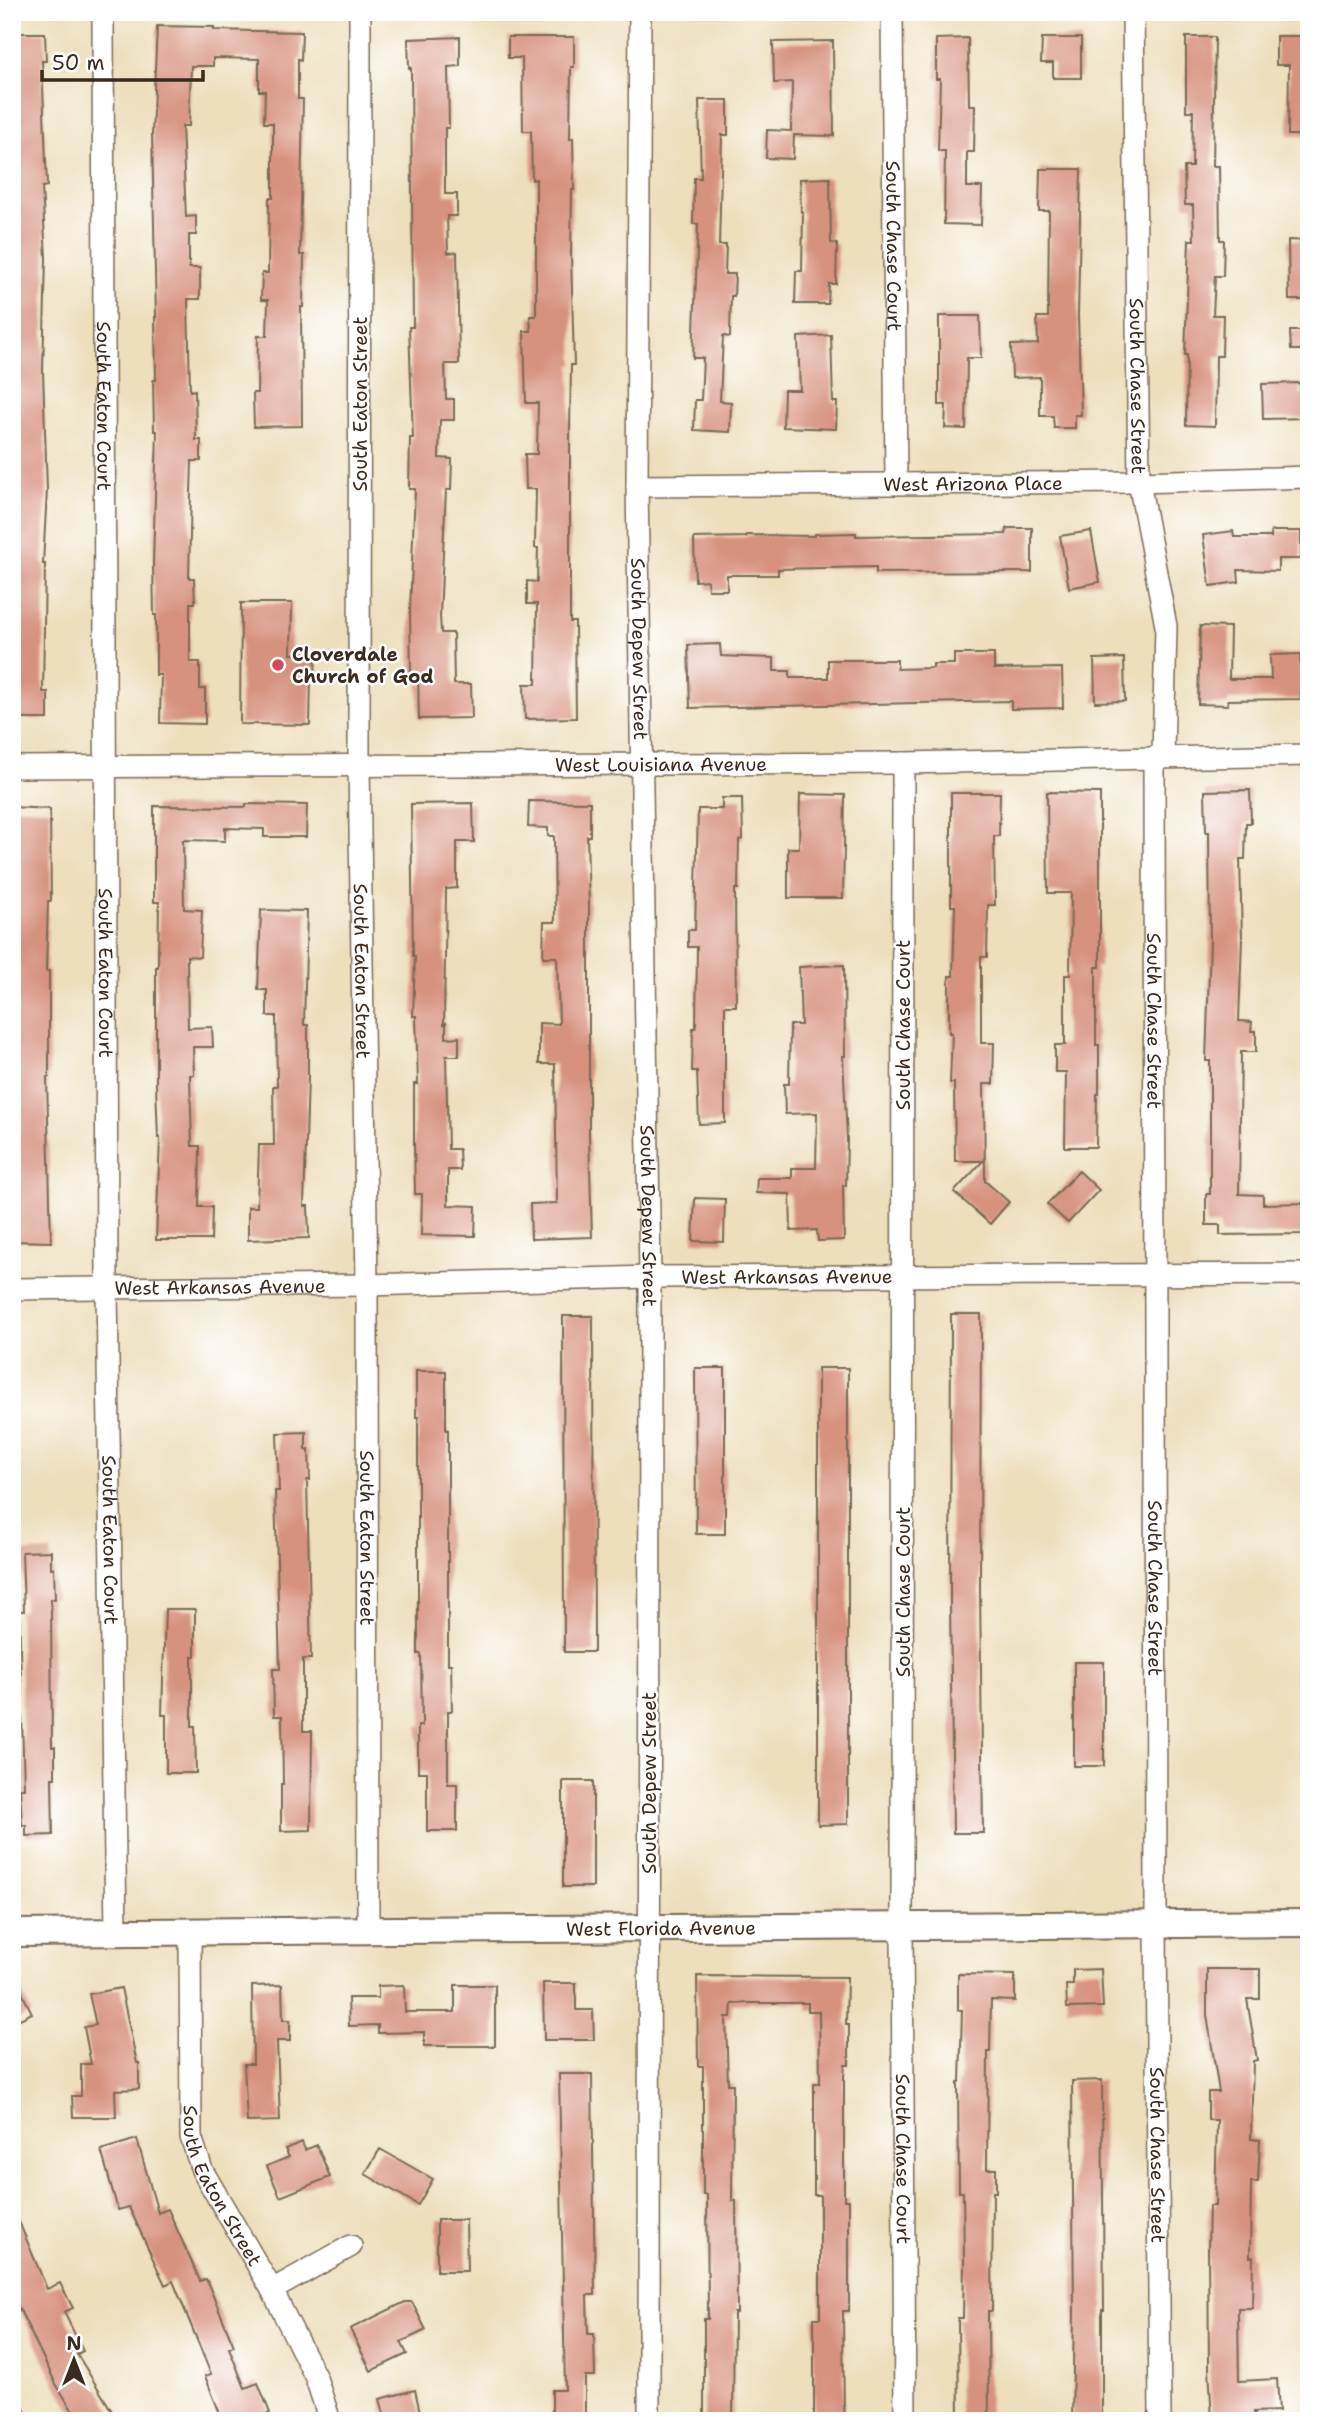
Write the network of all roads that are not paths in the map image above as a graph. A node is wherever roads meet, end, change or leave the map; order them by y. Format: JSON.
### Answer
{"nodes":[{"id":1,"x":103,"y":12,"type":"edge"},
{"id":2,"x":360,"y":12,"type":"edge"},
{"id":3,"x":640,"y":12,"type":"edge"},
{"id":4,"x":892,"y":12,"type":"edge"},
{"id":5,"x":1133,"y":12,"type":"edge"},
{"id":6,"x":1309,"y":477,"type":"edge"},
{"id":7,"x":896,"y":482,"type":"junction"},
{"id":8,"x":1139,"y":482,"type":"junction"},
{"id":9,"x":636,"y":486,"type":"junction"},
{"id":10,"x":1309,"y":755,"type":"edge"},
{"id":11,"x":1159,"y":757,"type":"junction"},
{"id":12,"x":642,"y":763,"type":"junction"},
{"id":13,"x":903,"y":763,"type":"junction"},
{"id":14,"x":359,"y":764,"type":"junction"},
{"id":15,"x":12,"y":767,"type":"edge"},
{"id":16,"x":105,"y":768,"type":"junction"},
{"id":17,"x":1309,"y":1274,"type":"edge"},
{"id":18,"x":904,"y":1275,"type":"junction"},
{"id":19,"x":1156,"y":1275,"type":"junction"},
{"id":20,"x":650,"y":1278,"type":"junction"},
{"id":21,"x":367,"y":1285,"type":"junction"},
{"id":22,"x":107,"y":1287,"type":"junction"},
{"id":23,"x":12,"y":1289,"type":"edge"},
{"id":24,"x":1309,"y":1923,"type":"edge"},
{"id":25,"x":1156,"y":1924,"type":"junction"},
{"id":26,"x":902,"y":1926,"type":"junction"},
{"id":27,"x":649,"y":1928,"type":"junction"},
{"id":28,"x":368,"y":1930,"type":"junction"},
{"id":29,"x":116,"y":1932,"type":"junction"},
{"id":30,"x":191,"y":1932,"type":"junction"},
{"id":31,"x":12,"y":1933,"type":"edge"},
{"id":32,"x":351,"y":2246,"type":"dead end"},
{"id":33,"x":272,"y":2290,"type":"junction"},
{"id":34,"x":12,"y":2410,"type":"edge"},
{"id":35,"x":18,"y":2421,"type":"edge"},
{"id":36,"x":330,"y":2421,"type":"edge"},
{"id":37,"x":649,"y":2421,"type":"edge"},
{"id":38,"x":905,"y":2421,"type":"edge"},
{"id":39,"x":1160,"y":2421,"type":"edge"}],
"edges":[{"from":1,"to":16,"type":"street","name":"South Eaton Court"},
{"from":2,"to":14,"type":"street","name":"South Eaton Street"},
{"from":3,"to":9,"type":"street","name":"South Depew Street"},
{"from":4,"to":7,"type":"street","name":"South Chase Court"},
{"from":5,"to":8,"type":"street","name":"South Chase Street"},
{"from":6,"to":8,"type":"street","name":"West Arizona Place"},
{"from":7,"to":8,"type":"street","name":"West Arizona Place"},
{"from":7,"to":9,"type":"street","name":"West Arizona Place"},
{"from":8,"to":11,"type":"street","name":"South Chase Street"},
{"from":9,"to":12,"type":"street","name":"South Depew Street"},
{"from":10,"to":11,"type":"street","name":"West Louisiana Avenue"},
{"from":11,"to":13,"type":"street","name":"West Louisiana Avenue"},
{"from":11,"to":19,"type":"street","name":"South Chase Street"},
{"from":12,"to":13,"type":"street","name":"West Louisiana Avenue"},
{"from":12,"to":14,"type":"street","name":"West Louisiana Avenue"},
{"from":12,"to":20,"type":"street","name":"South Depew Street"},
{"from":13,"to":18,"type":"street","name":"South Chase Court"},
{"from":14,"to":16,"type":"street","name":"West Louisiana Avenue"},
{"from":14,"to":21,"type":"street","name":"South Eaton Street"},
{"from":15,"to":16,"type":"street","name":"West Louisiana Avenue"},
{"from":16,"to":22,"type":"street","name":"South Eaton Court"},
{"from":17,"to":19,"type":"street","name":"West Arkansas Avenue"},
{"from":18,"to":19,"type":"street","name":"West Arkansas Avenue"},
{"from":18,"to":20,"type":"street","name":"West Arkansas Avenue"},
{"from":18,"to":26,"type":"street","name":"South Chase Court"},
{"from":19,"to":25,"type":"street","name":"South Chase Street"},
{"from":20,"to":21,"type":"street","name":"West Arkansas Avenue"},
{"from":20,"to":27,"type":"street","name":"South Depew Street"},
{"from":21,"to":22,"type":"street","name":"West Arkansas Avenue"},
{"from":21,"to":28,"type":"street","name":"South Eaton Street"},
{"from":22,"to":23,"type":"street","name":"West Arkansas Avenue"},
{"from":22,"to":29,"type":"street","name":"South Eaton Court"},
{"from":24,"to":25,"type":"street","name":"West Florida Avenue"},
{"from":25,"to":26,"type":"street","name":"West Florida Avenue"},
{"from":25,"to":39,"type":"street","name":"South Chase Street"},
{"from":26,"to":27,"type":"street","name":"West Florida Avenue"},
{"from":26,"to":38,"type":"street","name":"South Chase Court"},
{"from":27,"to":28,"type":"street","name":"West Florida Avenue"},
{"from":27,"to":37,"type":"street","name":"South Depew Street"},
{"from":28,"to":30,"type":"street","name":"West Florida Avenue"},
{"from":29,"to":30,"type":"street","name":"West Florida Avenue"},
{"from":29,"to":31,"type":"street","name":"West Florida Avenue"},
{"from":30,"to":33,"type":"street","name":"South Eaton Street"},
{"from":32,"to":33,"type":"street"},
{"from":33,"to":36,"type":"street","name":"South Eaton Street"},
{"from":34,"to":35,"type":"street"}]}
